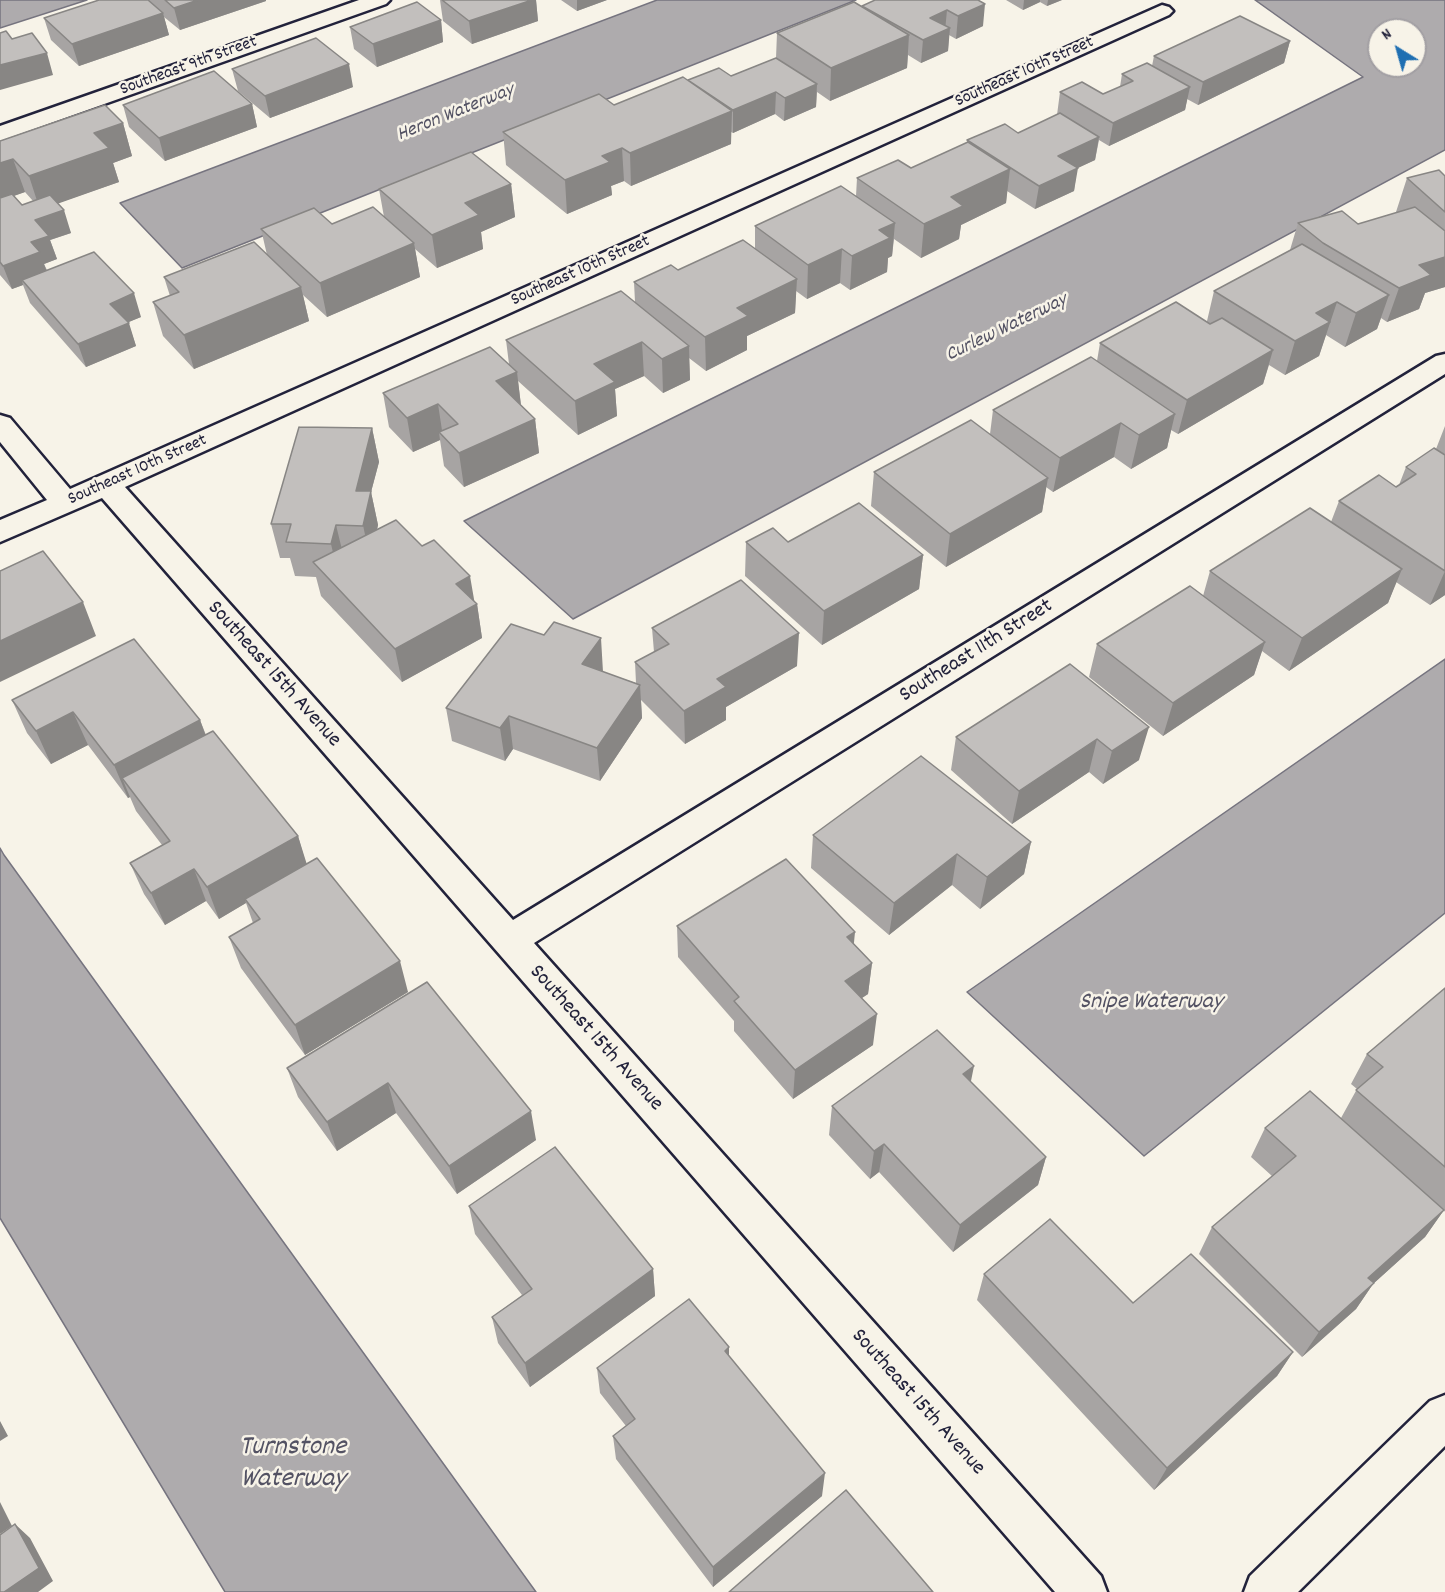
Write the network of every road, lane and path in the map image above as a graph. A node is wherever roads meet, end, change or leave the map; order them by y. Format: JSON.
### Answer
{"nodes":[{"id":1,"x":379,"y":0,"type":"edge"},
{"id":2,"x":1162,"y":11,"type":"dead end"},
{"id":3,"x":0,"y":135,"type":"edge"},
{"id":4,"x":1445,"y":362,"type":"edge"},
{"id":5,"x":0,"y":424,"type":"edge"},
{"id":6,"x":107,"y":485,"type":"junction"},
{"id":7,"x":65,"y":503,"type":"junction"},
{"id":8,"x":0,"y":532,"type":"edge"},
{"id":9,"x":508,"y":941,"type":"junction"},
{"id":10,"x":1445,"y":1416,"type":"edge"},
{"id":11,"x":1085,"y":1592,"type":"edge"},
{"id":12,"x":1266,"y":1592,"type":"edge"}],
"edges":[{"from":1,"to":3,"type":"street","name":"Southeast 9th Street"},
{"from":2,"to":6,"type":"street","name":"Southeast 10th Street"},
{"from":4,"to":9,"type":"street","name":"Southeast 11th Street"},
{"from":5,"to":7,"type":"street"},
{"from":6,"to":7,"type":"street","name":"Southeast 10th Street"},
{"from":6,"to":9,"type":"street","name":"Southeast 15th Avenue"},
{"from":7,"to":8,"type":"street","name":"Southeast 10th Street"},
{"from":9,"to":11,"type":"street","name":"Southeast 15th Avenue"},
{"from":10,"to":12,"type":"street"}]}
